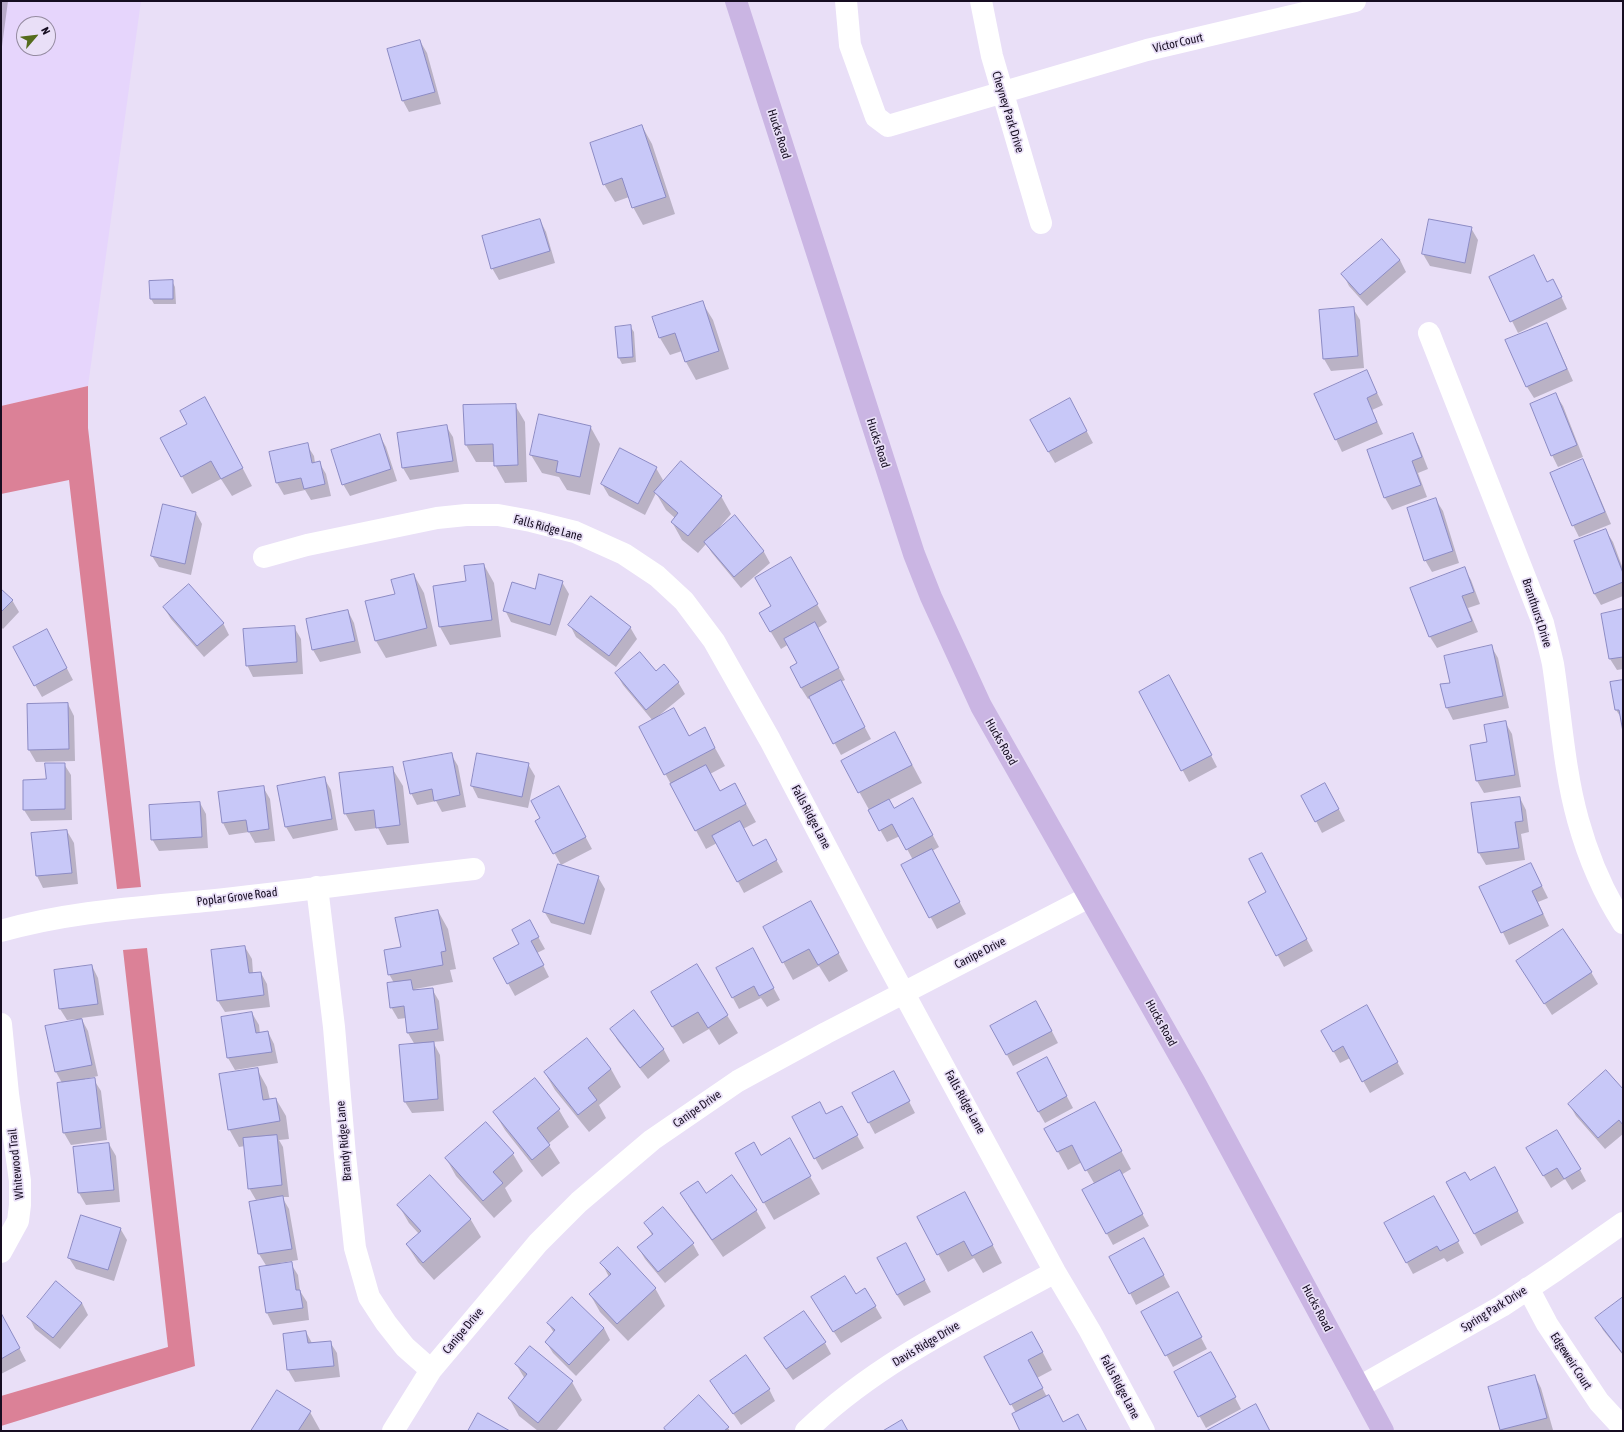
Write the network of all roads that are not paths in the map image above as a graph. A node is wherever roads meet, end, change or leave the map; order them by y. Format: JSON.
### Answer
{"nodes":[{"id":1,"x":736,"y":1,"type":"edge"},
{"id":2,"x":846,"y":1,"type":"edge"},
{"id":3,"x":981,"y":1,"type":"edge"},
{"id":4,"x":1355,"y":1,"type":"edge"},
{"id":5,"x":1002,"y":91,"type":"junction"},
{"id":6,"x":1041,"y":223,"type":"dead end"},
{"id":7,"x":1429,"y":333,"type":"dead end"},
{"id":8,"x":264,"y":557,"type":"dead end"},
{"id":9,"x":474,"y":869,"type":"dead end"},
{"id":10,"x":317,"y":887,"type":"junction"},
{"id":11,"x":1089,"y":897,"type":"junction"},
{"id":12,"x":1623,"y":923,"type":"edge"},
{"id":13,"x":1,"y":931,"type":"edge"},
{"id":14,"x":904,"y":992,"type":"junction"},
{"id":15,"x":1,"y":1024,"type":"edge"},
{"id":16,"x":1623,"y":1223,"type":"edge"},
{"id":17,"x":1,"y":1252,"type":"edge"},
{"id":18,"x":1055,"y":1272,"type":"junction"},
{"id":19,"x":1528,"y":1288,"type":"junction"},
{"id":20,"x":431,"y":1370,"type":"junction"},
{"id":21,"x":1359,"y":1387,"type":"junction"},
{"id":22,"x":1623,"y":1428,"type":"edge"},
{"id":23,"x":392,"y":1431,"type":"edge"},
{"id":24,"x":806,"y":1431,"type":"edge"},
{"id":25,"x":1144,"y":1431,"type":"edge"},
{"id":26,"x":1383,"y":1431,"type":"edge"}],
"edges":[{"from":1,"to":11,"type":"main road","name":"Hucks Road"},
{"from":2,"to":5,"type":"street","name":"Victor Court"},
{"from":3,"to":5,"type":"street","name":"Cheyney Park Drive"},
{"from":4,"to":5,"type":"street","name":"Victor Court"},
{"from":5,"to":6,"type":"street","name":"Cheyney Park Drive"},
{"from":7,"to":12,"type":"street","name":"Branthurst Drive"},
{"from":8,"to":14,"type":"street","name":"Falls Ridge Lane"},
{"from":9,"to":10,"type":"street","name":"Poplar Grove Road"},
{"from":10,"to":13,"type":"street","name":"Poplar Grove Road"},
{"from":10,"to":20,"type":"street","name":"Brandy Ridge Lane"},
{"from":11,"to":14,"type":"street","name":"Canipe Drive"},
{"from":11,"to":21,"type":"main road","name":"Hucks Road"},
{"from":14,"to":18,"type":"street","name":"Falls Ridge Lane"},
{"from":14,"to":20,"type":"street","name":"Canipe Drive"},
{"from":15,"to":17,"type":"street","name":"Whitewood Trail"},
{"from":16,"to":19,"type":"street","name":"Spring Park Drive"},
{"from":18,"to":24,"type":"street","name":"Davis Ridge Drive"},
{"from":18,"to":25,"type":"street","name":"Falls Ridge Lane"},
{"from":19,"to":21,"type":"street","name":"Spring Park Drive"},
{"from":19,"to":22,"type":"street","name":"Edgeweir Court"},
{"from":20,"to":23,"type":"street","name":"Canipe Drive"},
{"from":21,"to":26,"type":"main road","name":"Hucks Road"}]}
